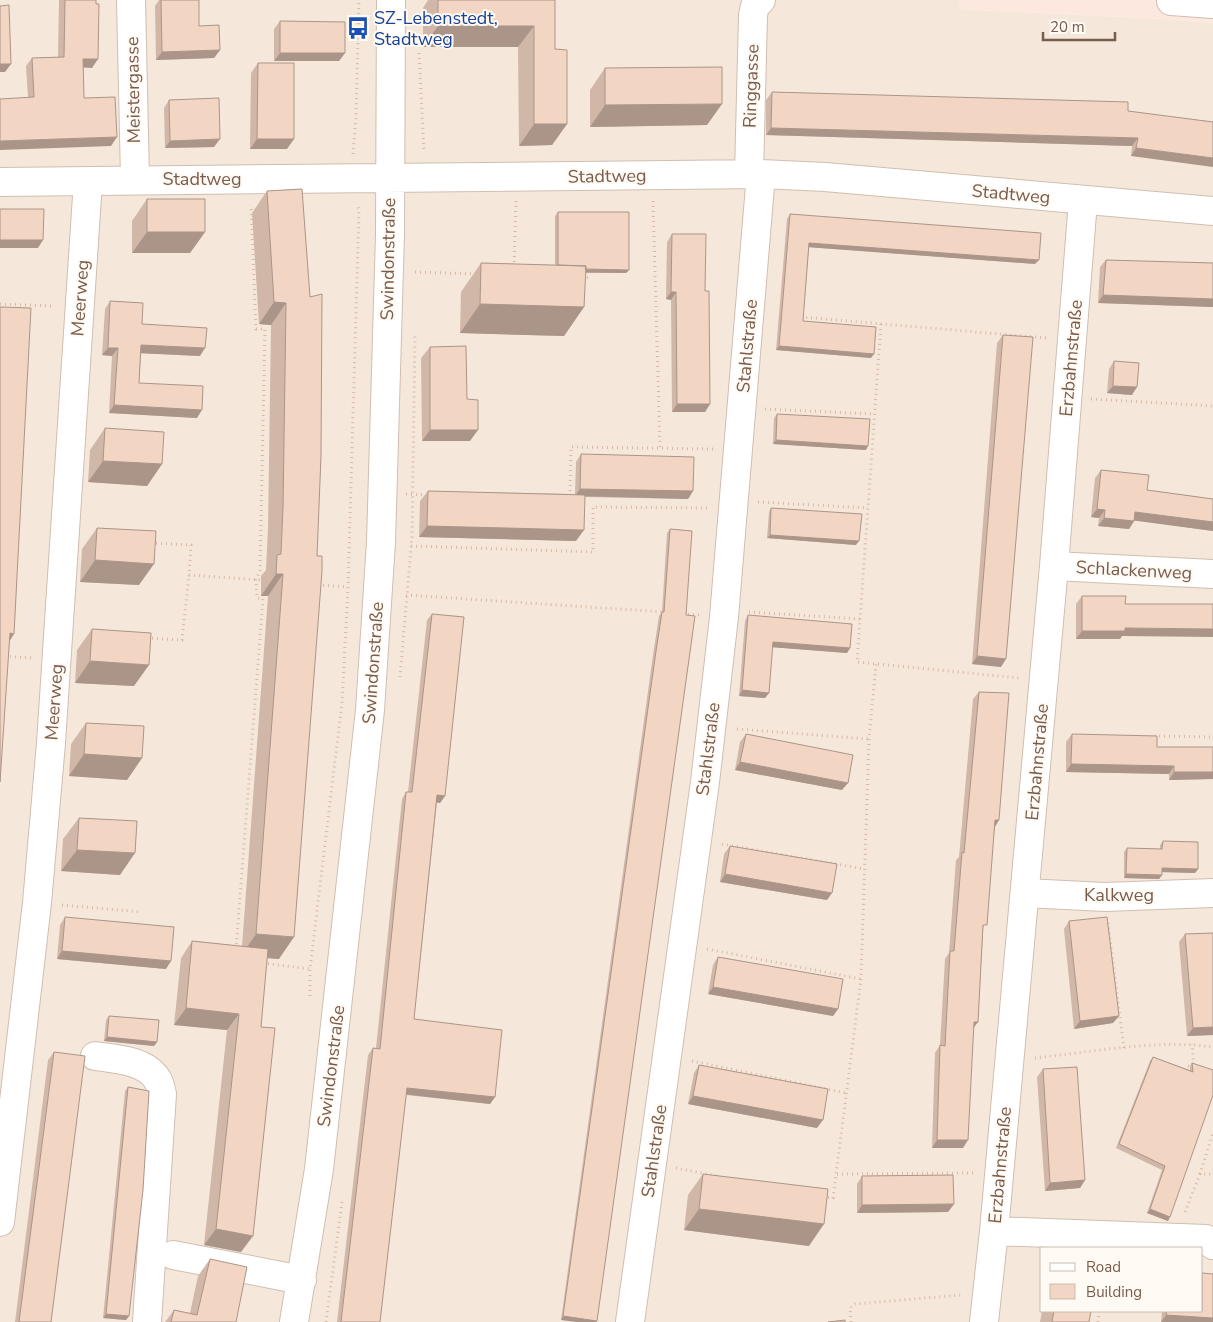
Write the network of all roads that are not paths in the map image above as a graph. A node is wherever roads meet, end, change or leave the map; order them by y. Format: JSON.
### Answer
{"nodes":[{"id":1,"x":131,"y":0,"type":"edge"},
{"id":2,"x":391,"y":0,"type":"edge"},
{"id":3,"x":761,"y":0,"type":"edge"},
{"id":4,"x":1171,"y":1,"type":"edge"},
{"id":5,"x":1213,"y":4,"type":"edge"},
{"id":6,"x":755,"y":174,"type":"junction"},
{"id":7,"x":135,"y":179,"type":"junction"},
{"id":8,"x":390,"y":179,"type":"junction"},
{"id":9,"x":88,"y":181,"type":"junction"},
{"id":10,"x":0,"y":182,"type":"edge"},
{"id":11,"x":1083,"y":201,"type":"junction"},
{"id":12,"x":1213,"y":211,"type":"edge"},
{"id":13,"x":1054,"y":566,"type":"junction"},
{"id":14,"x":1213,"y":574,"type":"edge"},
{"id":15,"x":1025,"y":893,"type":"junction"},
{"id":16,"x":1213,"y":893,"type":"edge"},
{"id":17,"x":95,"y":1056,"type":"dead end"},
{"id":18,"x":0,"y":1222,"type":"edge"},
{"id":19,"x":994,"y":1231,"type":"junction"},
{"id":20,"x":1209,"y":1242,"type":"edge"},
{"id":21,"x":173,"y":1255,"type":"dead end"},
{"id":22,"x":302,"y":1280,"type":"junction"},
{"id":23,"x":147,"y":1322,"type":"edge"},
{"id":24,"x":294,"y":1322,"type":"edge"},
{"id":25,"x":630,"y":1322,"type":"edge"},
{"id":26,"x":984,"y":1322,"type":"edge"}],
"edges":[{"from":1,"to":7,"type":"street","name":"Meistergasse"},
{"from":2,"to":8,"type":"street","name":"Swindonstraße"},
{"from":3,"to":6,"type":"street","name":"Ringgasse"},
{"from":4,"to":5,"type":"street"},
{"from":6,"to":8,"type":"street","name":"Stadtweg"},
{"from":6,"to":11,"type":"street","name":"Stadtweg"},
{"from":6,"to":25,"type":"street","name":"Stahlstraße"},
{"from":7,"to":8,"type":"street","name":"Stadtweg"},
{"from":7,"to":9,"type":"street","name":"Stadtweg"},
{"from":8,"to":22,"type":"street","name":"Swindonstraße"},
{"from":9,"to":10,"type":"street","name":"Stadtweg"},
{"from":9,"to":18,"type":"street","name":"Meerweg"},
{"from":11,"to":12,"type":"street","name":"Stadtweg"},
{"from":11,"to":13,"type":"street","name":"Erzbahnstraße"},
{"from":13,"to":14,"type":"street","name":"Schlackenweg"},
{"from":13,"to":15,"type":"street","name":"Erzbahnstraße"},
{"from":15,"to":16,"type":"street","name":"Kalkweg"},
{"from":15,"to":19,"type":"street","name":"Erzbahnstraße"},
{"from":17,"to":23,"type":"street"},
{"from":19,"to":20,"type":"street"},
{"from":19,"to":26,"type":"street","name":"Erzbahnstraße"},
{"from":21,"to":22,"type":"street"},
{"from":22,"to":24,"type":"street","name":"Swindonstraße"}]}
